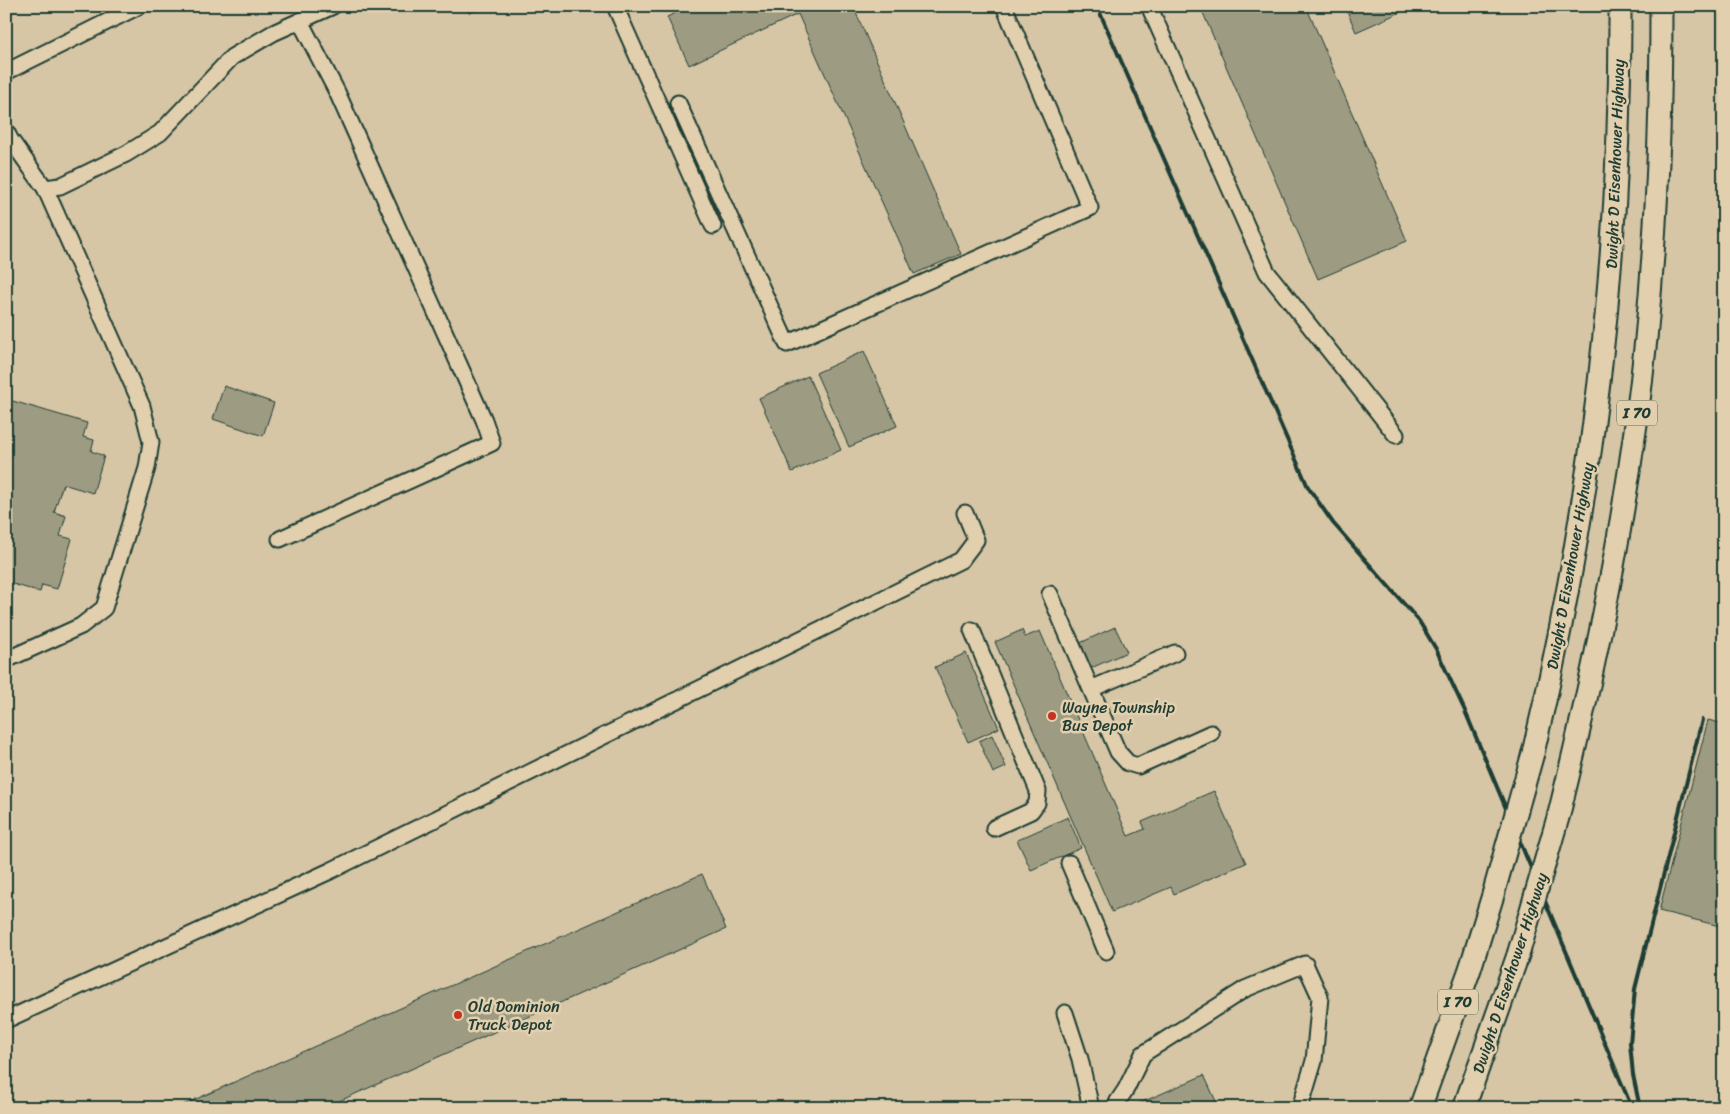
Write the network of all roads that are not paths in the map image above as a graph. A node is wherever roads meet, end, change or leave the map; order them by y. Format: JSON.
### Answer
{"nodes":[{"id":1,"x":139,"y":6,"type":"edge"},
{"id":2,"x":333,"y":6,"type":"edge"},
{"id":3,"x":615,"y":6,"type":"edge"},
{"id":4,"x":1004,"y":6,"type":"edge"},
{"id":5,"x":1149,"y":6,"type":"edge"},
{"id":6,"x":1620,"y":6,"type":"edge"},
{"id":7,"x":1661,"y":6,"type":"edge"},
{"id":8,"x":300,"y":21,"type":"junction"},
{"id":9,"x":6,"y":72,"type":"edge"},
{"id":10,"x":678,"y":103,"type":"dead end"},
{"id":11,"x":8,"y":138,"type":"edge"},
{"id":12,"x":45,"y":188,"type":"junction"},
{"id":13,"x":713,"y":226,"type":"dead end"},
{"id":14,"x":1396,"y":435,"type":"dead end"},
{"id":15,"x":965,"y":513,"type":"dead end"},
{"id":16,"x":280,"y":539,"type":"dead end"},
{"id":17,"x":1050,"y":594,"type":"dead end"},
{"id":18,"x":972,"y":630,"type":"dead end"},
{"id":19,"x":1176,"y":653,"type":"dead end"},
{"id":20,"x":6,"y":660,"type":"edge"},
{"id":21,"x":1091,"y":690,"type":"junction"},
{"id":22,"x":1211,"y":733,"type":"dead end"},
{"id":23,"x":994,"y":828,"type":"dead end"},
{"id":24,"x":1069,"y":863,"type":"dead end"},
{"id":25,"x":1106,"y":951,"type":"dead end"},
{"id":26,"x":1065,"y":1013,"type":"dead end"},
{"id":27,"x":6,"y":1020,"type":"edge"},
{"id":28,"x":1091,"y":1108,"type":"edge"},
{"id":29,"x":1116,"y":1108,"type":"edge"},
{"id":30,"x":1300,"y":1108,"type":"edge"},
{"id":31,"x":1420,"y":1108,"type":"edge"},
{"id":32,"x":1464,"y":1108,"type":"edge"}],
"edges":[{"from":1,"to":9,"type":"street"},
{"from":2,"to":8,"type":"street"},
{"from":3,"to":13,"type":"street"},
{"from":4,"to":10,"type":"street"},
{"from":5,"to":14,"type":"street"},
{"from":6,"to":31,"type":"highway","name":"Dwight D Eisenhower Highway","number":"I 70","bridge":true},
{"from":7,"to":32,"type":"highway","name":"Dwight D Eisenhower Highway","number":"I 70","bridge":true},
{"from":8,"to":12,"type":"street"},
{"from":8,"to":16,"type":"street"},
{"from":11,"to":12,"type":"street"},
{"from":12,"to":20,"type":"street"},
{"from":15,"to":27,"type":"street"},
{"from":17,"to":21,"type":"street"},
{"from":18,"to":23,"type":"street"},
{"from":19,"to":21,"type":"street"},
{"from":21,"to":22,"type":"street"},
{"from":24,"to":25,"type":"street"},
{"from":26,"to":28,"type":"street"},
{"from":29,"to":30,"type":"street"}]}
